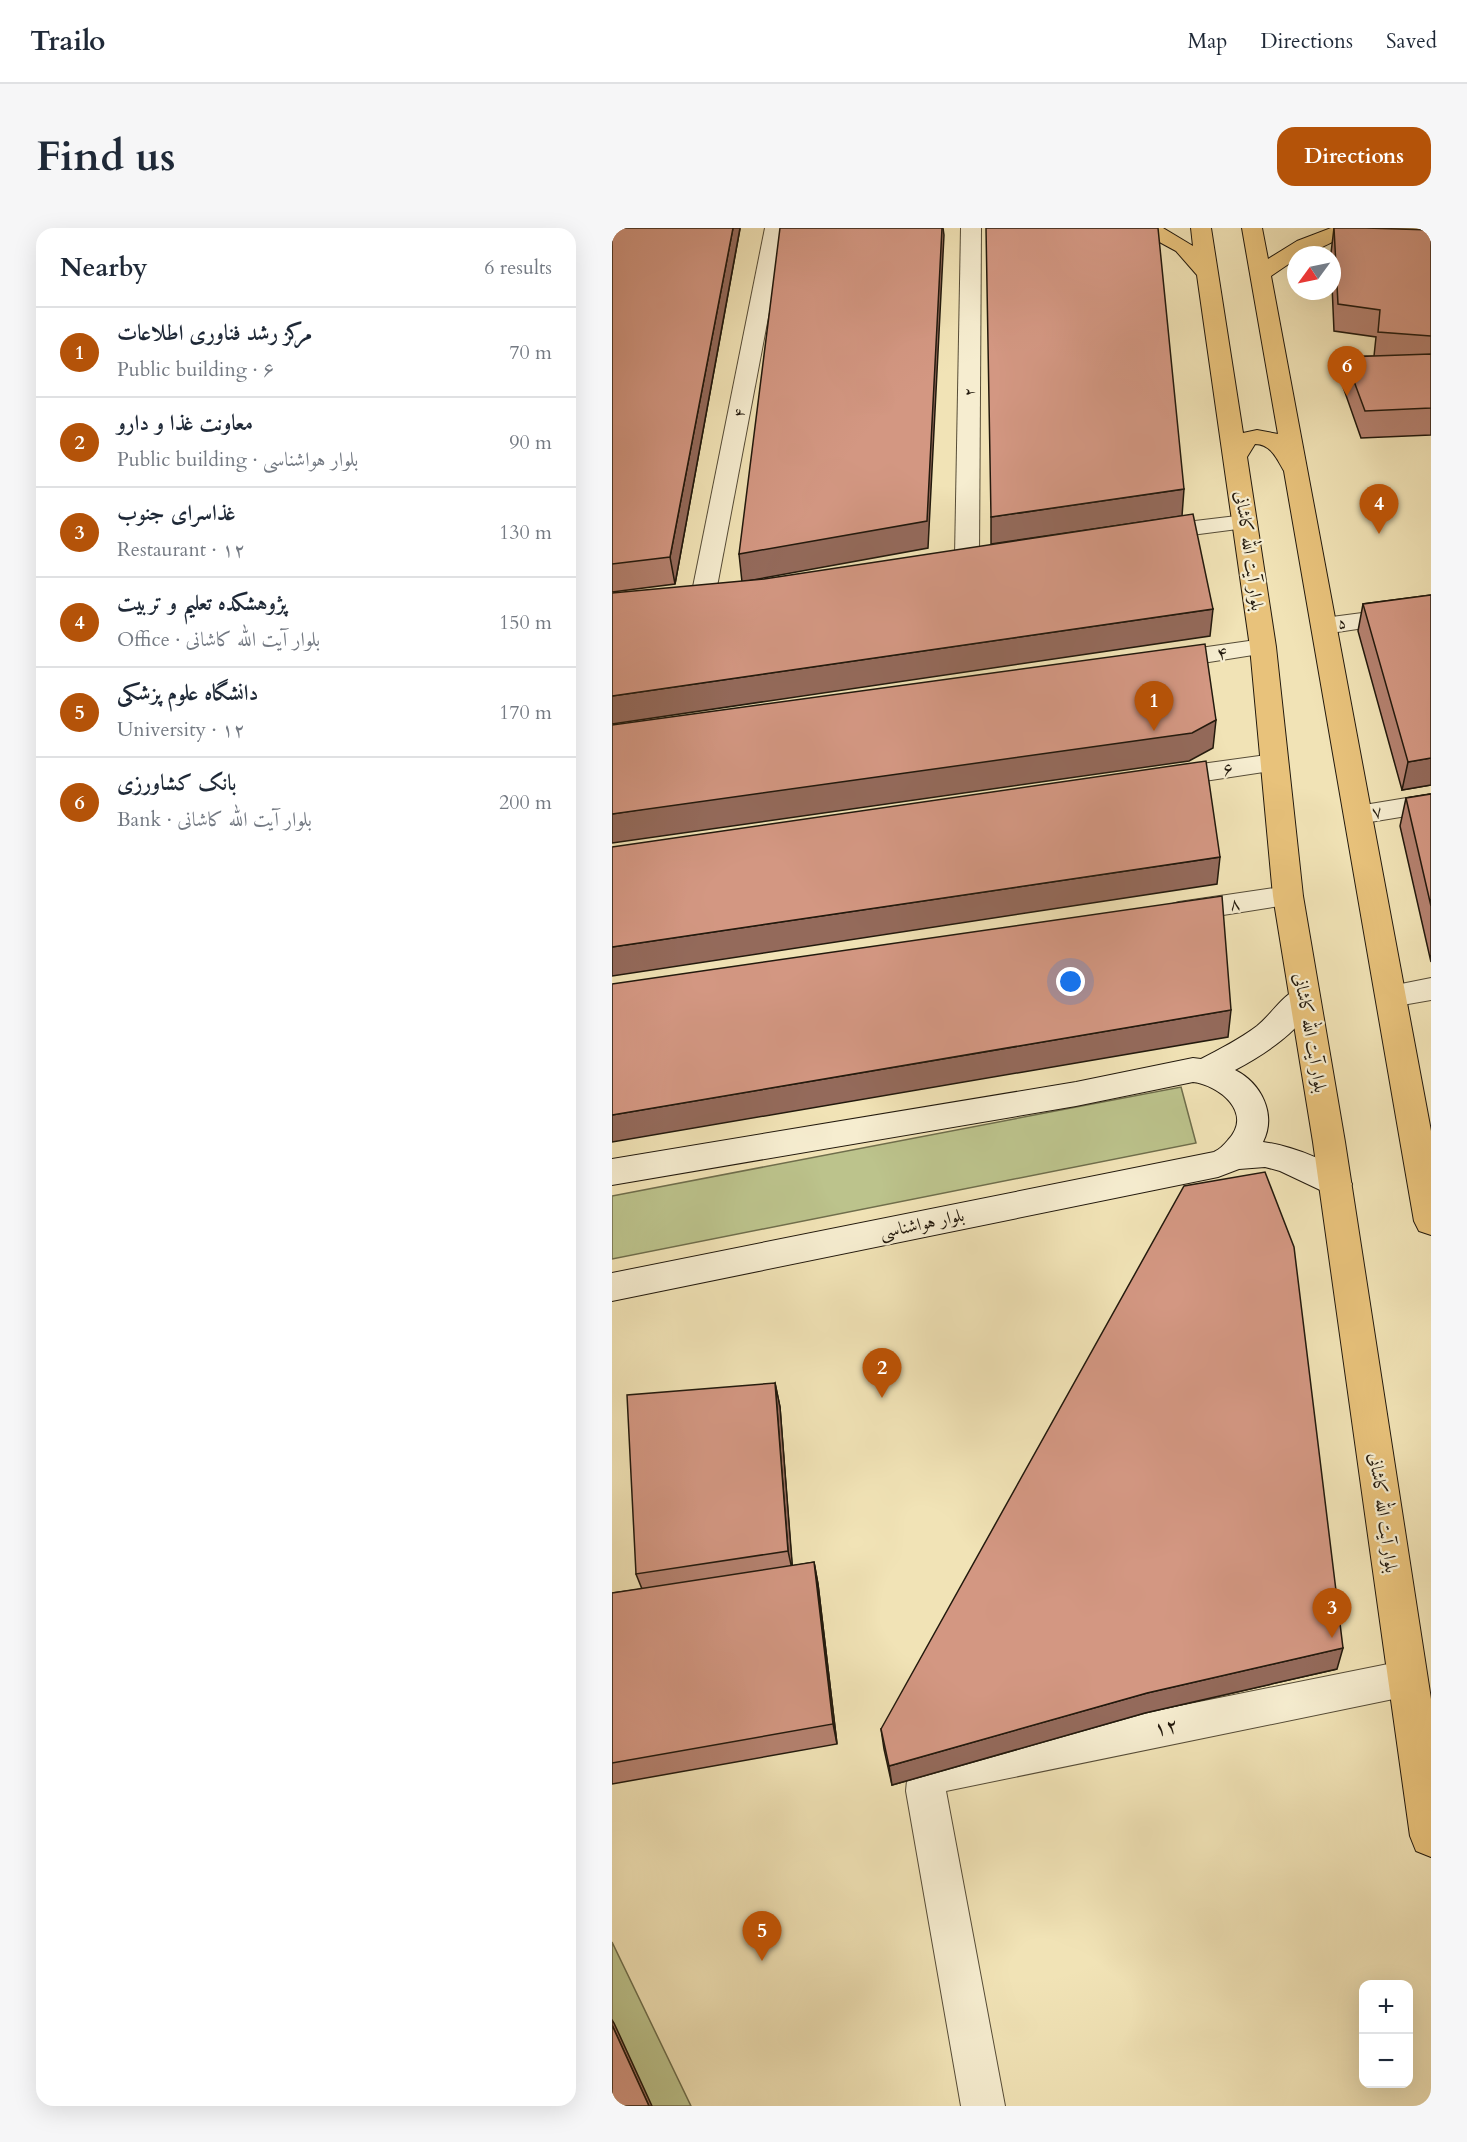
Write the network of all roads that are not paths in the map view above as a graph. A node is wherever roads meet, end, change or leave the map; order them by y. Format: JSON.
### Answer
{"nodes":[{"id":1,"x":775,"y":228,"type":"edge"},
{"id":2,"x":971,"y":228,"type":"edge"},
{"id":3,"x":1148,"y":228,"type":"edge"},
{"id":4,"x":1201,"y":228,"type":"edge"},
{"id":5,"x":1252,"y":228,"type":"edge"},
{"id":6,"x":1354,"y":228,"type":"edge"},
{"id":7,"x":1208,"y":273,"type":"junction"},
{"id":8,"x":1261,"y":274,"type":"junction"},
{"id":9,"x":1235,"y":457,"type":"junction"},
{"id":10,"x":1296,"y":471,"type":"junction"},
{"id":11,"x":1245,"y":522,"type":"junction"},
{"id":12,"x":1129,"y":536,"type":"edge"},
{"id":13,"x":967,"y":556,"type":"edge"},
{"id":14,"x":703,"y":597,"type":"edge"},
{"id":15,"x":1431,"y":611,"type":"edge"},
{"id":16,"x":1324,"y":626,"type":"junction"},
{"id":17,"x":1263,"y":647,"type":"junction"},
{"id":18,"x":1144,"y":664,"type":"edge"},
{"id":19,"x":1274,"y":763,"type":"junction"},
{"id":20,"x":1144,"y":781,"type":"edge"},
{"id":21,"x":1431,"y":803,"type":"edge"},
{"id":22,"x":1358,"y":815,"type":"junction"},
{"id":23,"x":1288,"y":896,"type":"junction"},
{"id":24,"x":1157,"y":915,"type":"edge"},
{"id":25,"x":1431,"y":989,"type":"edge"},
{"id":26,"x":1391,"y":996,"type":"junction"},
{"id":27,"x":1303,"y":998,"type":"junction"},
{"id":28,"x":1207,"y":1070,"type":"junction"},
{"id":29,"x":1232,"y":1157,"type":"junction"},
{"id":30,"x":612,"y":1172,"type":"edge"},
{"id":31,"x":1427,"y":1176,"type":"edge"},
{"id":32,"x":1335,"y":1184,"type":"junction"},
{"id":33,"x":1431,"y":1221,"type":"edge"},
{"id":34,"x":612,"y":1287,"type":"edge"},
{"id":35,"x":1408,"y":1678,"type":"junction"},
{"id":36,"x":1431,"y":1836,"type":"edge"},
{"id":37,"x":983,"y":2106,"type":"edge"}],
"edges":[{"from":1,"to":14,"type":"street","name":"۴"},
{"from":2,"to":13,"type":"street","name":"۲"},
{"from":3,"to":7,"type":"main road"},
{"from":4,"to":7,"type":"main road","name":"بلوار آیت الله کاشانی"},
{"from":5,"to":8,"type":"main road"},
{"from":6,"to":8,"type":"main road"},
{"from":7,"to":9,"type":"main road","name":"بلوار آیت الله کاشانی"},
{"from":8,"to":10,"type":"main road"},
{"from":9,"to":10,"type":"main road"},
{"from":9,"to":11,"type":"main road","name":"بلوار آیت الله کاشانی"},
{"from":10,"to":16,"type":"main road"},
{"from":11,"to":12,"type":"street"},
{"from":11,"to":17,"type":"main road","name":"بلوار آیت الله کاشانی"},
{"from":15,"to":16,"type":"street","name":"۵"},
{"from":16,"to":22,"type":"main road"},
{"from":17,"to":18,"type":"street","name":"۴"},
{"from":17,"to":19,"type":"main road","name":"بلوار آیت الله کاشانی"},
{"from":19,"to":20,"type":"street","name":"۶"},
{"from":19,"to":23,"type":"main road","name":"بلوار آیت الله کاشانی"},
{"from":21,"to":22,"type":"street","name":"۷"},
{"from":22,"to":26,"type":"main road"},
{"from":23,"to":24,"type":"street","name":"۸"},
{"from":23,"to":27,"type":"main road","name":"بلوار آیت الله کاشانی"},
{"from":25,"to":26,"type":"street"},
{"from":26,"to":31,"type":"main road"},
{"from":27,"to":28,"type":"main road"},
{"from":27,"to":32,"type":"main road","name":"بلوار آیت الله کاشانی"},
{"from":28,"to":29,"type":"main road"},
{"from":28,"to":30,"type":"main road"},
{"from":29,"to":32,"type":"main road","name":"بلوار هواشناسی"},
{"from":29,"to":34,"type":"main road","name":"بلوار هواشناسی"},
{"from":31,"to":33,"type":"main road"},
{"from":32,"to":35,"type":"main road","name":"بلوار آیت الله کاشانی"},
{"from":35,"to":36,"type":"main road","name":"بلوار آیت الله کاشانی"},
{"from":35,"to":37,"type":"street","name":"۱۲"}]}
